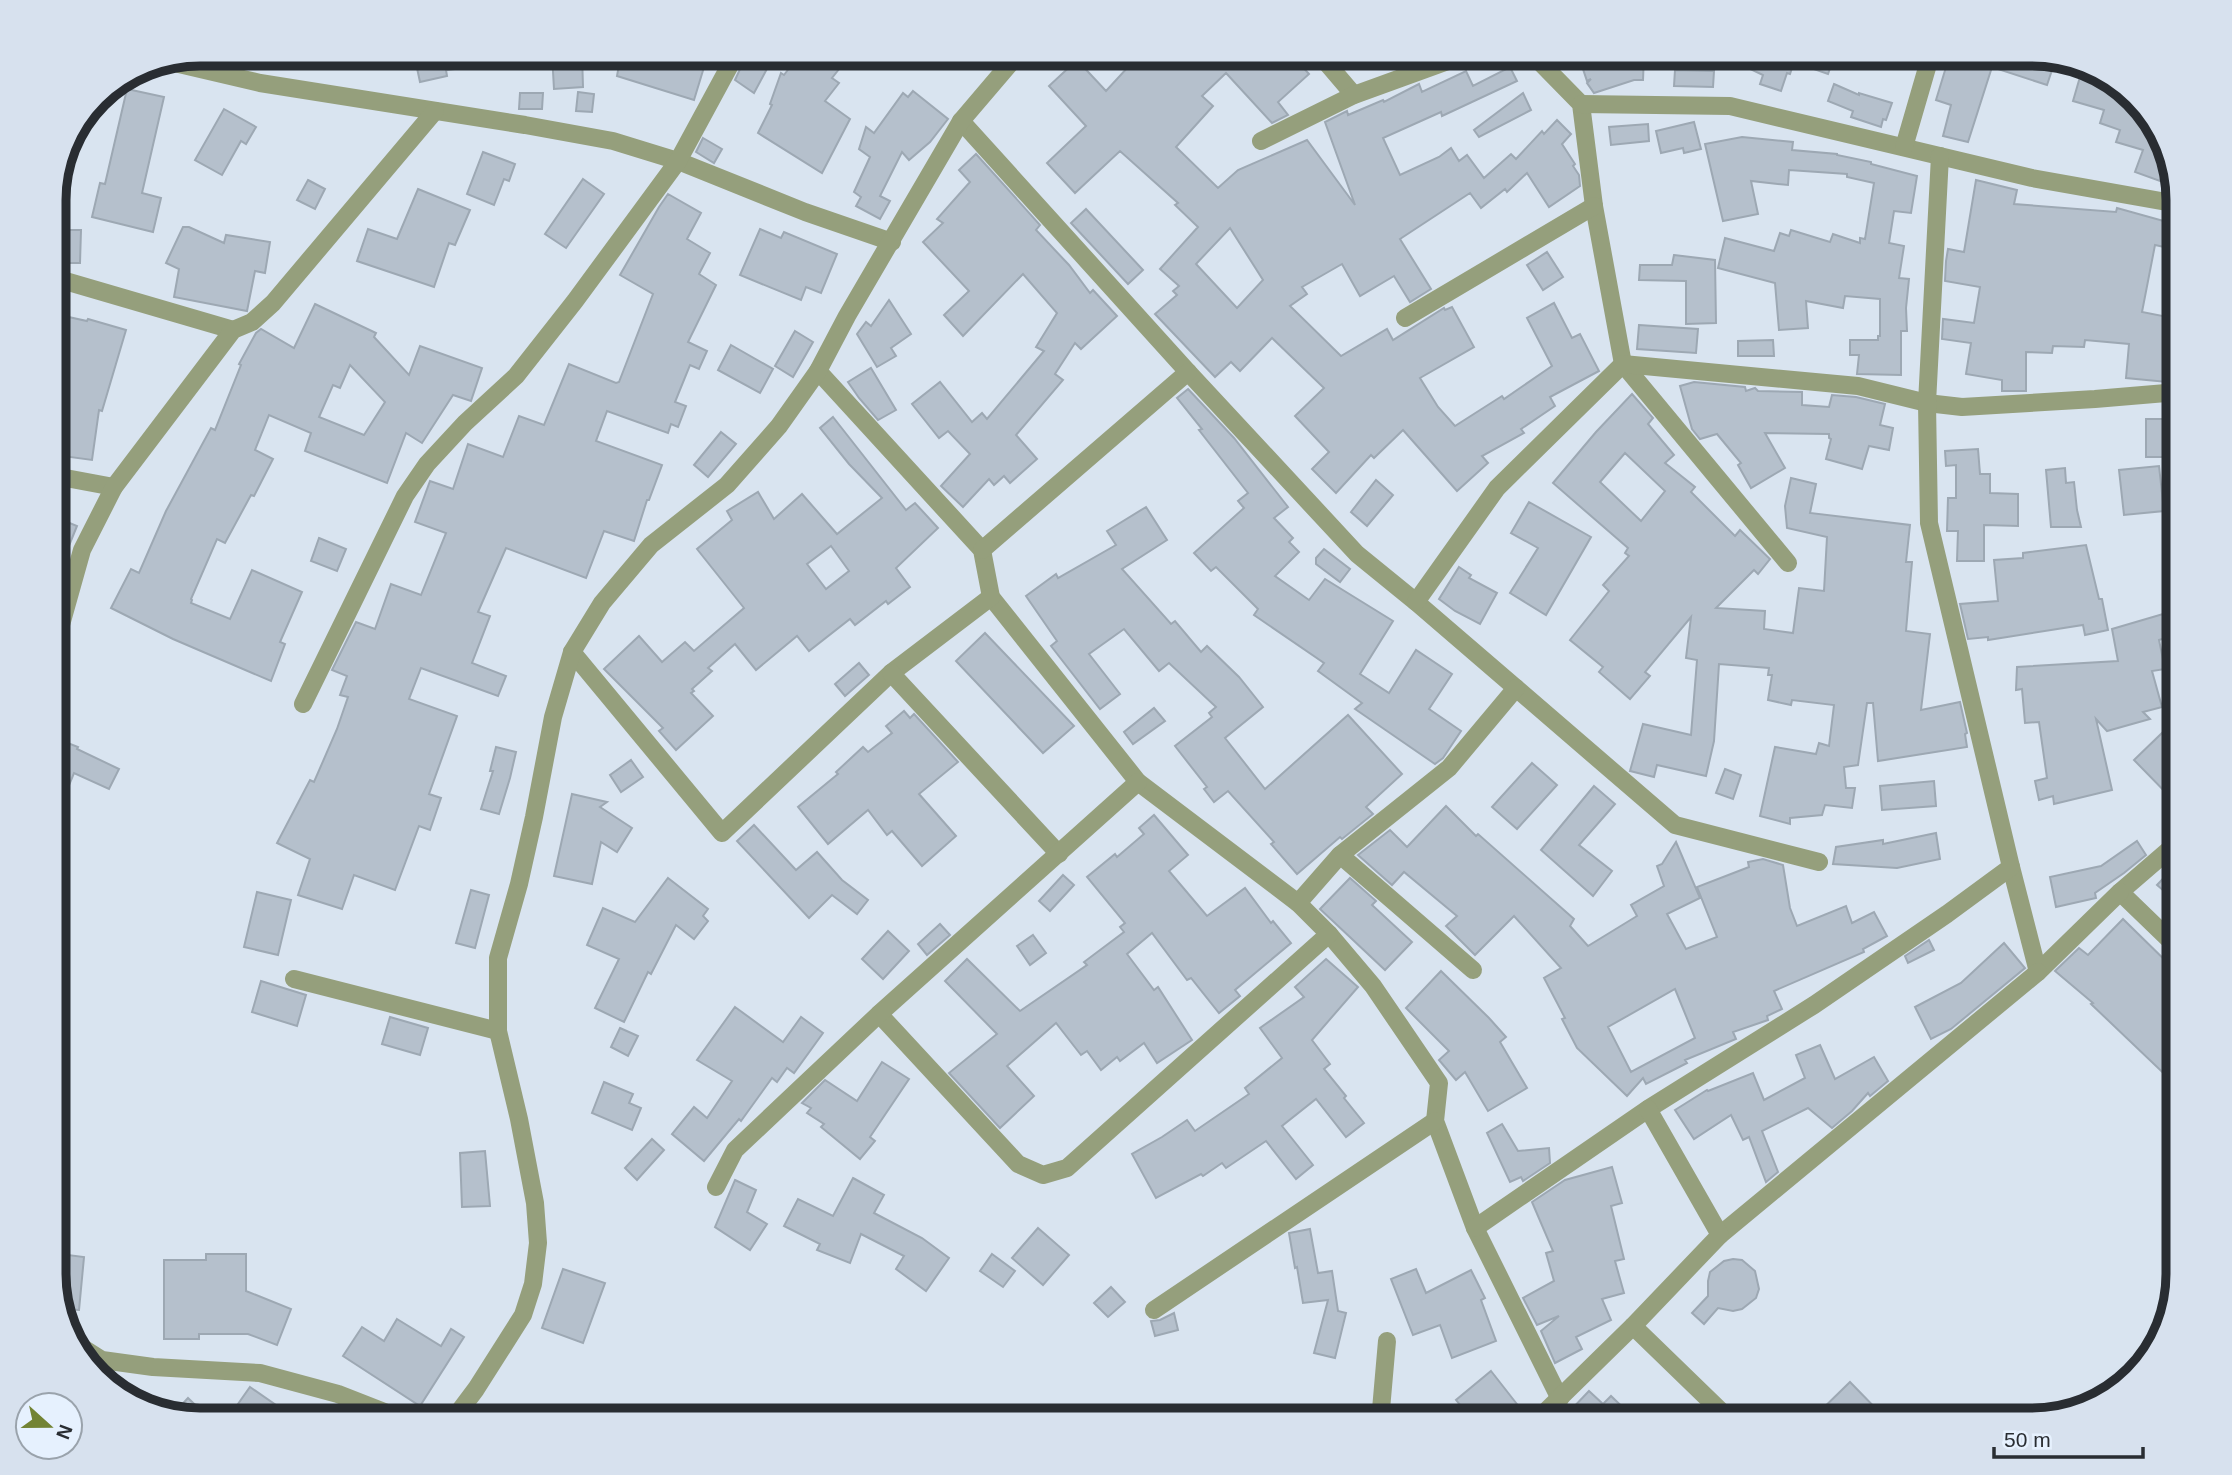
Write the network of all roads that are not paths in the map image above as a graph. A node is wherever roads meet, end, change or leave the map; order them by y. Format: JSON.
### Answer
{"nodes":[{"id":1,"x":1329,"y":66,"type":"edge"},
{"id":2,"x":1433,"y":66,"type":"edge"},
{"id":3,"x":1544,"y":66,"type":"edge"},
{"id":4,"x":1928,"y":66,"type":"edge"},
{"id":5,"x":194,"y":67,"type":"edge"},
{"id":6,"x":729,"y":67,"type":"edge"},
{"id":7,"x":1007,"y":67,"type":"edge"},
{"id":8,"x":1354,"y":96,"type":"junction"},
{"id":9,"x":1581,"y":104,"type":"junction"},
{"id":10,"x":435,"y":111,"type":"junction"},
{"id":11,"x":961,"y":121,"type":"junction"},
{"id":12,"x":1261,"y":141,"type":"dead end"},
{"id":13,"x":1904,"y":148,"type":"junction"},
{"id":14,"x":1940,"y":156,"type":"junction"},
{"id":15,"x":678,"y":160,"type":"junction"},
{"id":16,"x":2166,"y":202,"type":"edge"},
{"id":17,"x":1594,"y":206,"type":"junction"},
{"id":18,"x":892,"y":242,"type":"junction"},
{"id":19,"x":67,"y":282,"type":"edge"},
{"id":20,"x":1405,"y":318,"type":"dead end"},
{"id":21,"x":233,"y":330,"type":"junction"},
{"id":22,"x":1623,"y":364,"type":"junction"},
{"id":23,"x":818,"y":372,"type":"junction"},
{"id":24,"x":1188,"y":372,"type":"junction"},
{"id":25,"x":2166,"y":392,"type":"edge"},
{"id":26,"x":1927,"y":403,"type":"junction"},
{"id":27,"x":67,"y":478,"type":"edge"},
{"id":28,"x":114,"y":487,"type":"junction"},
{"id":29,"x":982,"y":550,"type":"junction"},
{"id":30,"x":1788,"y":563,"type":"dead end"},
{"id":31,"x":991,"y":597,"type":"junction"},
{"id":32,"x":1416,"y":601,"type":"junction"},
{"id":33,"x":67,"y":603,"type":"edge"},
{"id":34,"x":572,"y":652,"type":"junction"},
{"id":35,"x":891,"y":673,"type":"junction"},
{"id":36,"x":1516,"y":688,"type":"junction"},
{"id":37,"x":303,"y":704,"type":"dead end"},
{"id":38,"x":1138,"y":782,"type":"junction"},
{"id":39,"x":2166,"y":852,"type":"edge"},
{"id":40,"x":1059,"y":854,"type":"junction"},
{"id":41,"x":1340,"y":855,"type":"junction"},
{"id":42,"x":1819,"y":862,"type":"dead end"},
{"id":43,"x":2011,"y":867,"type":"junction"},
{"id":44,"x":2120,"y":892,"type":"junction"},
{"id":45,"x":1298,"y":903,"type":"junction"},
{"id":46,"x":1329,"y":934,"type":"junction"},
{"id":47,"x":2166,"y":936,"type":"edge"},
{"id":48,"x":1473,"y":970,"type":"dead end"},
{"id":49,"x":2038,"y":972,"type":"junction"},
{"id":50,"x":294,"y":979,"type":"dead end"},
{"id":51,"x":879,"y":1014,"type":"junction"},
{"id":52,"x":498,"y":1031,"type":"junction"},
{"id":53,"x":1648,"y":1109,"type":"junction"},
{"id":54,"x":1436,"y":1121,"type":"junction"},
{"id":55,"x":716,"y":1187,"type":"dead end"},
{"id":56,"x":1475,"y":1228,"type":"junction"},
{"id":57,"x":1720,"y":1235,"type":"junction"},
{"id":58,"x":1154,"y":1310,"type":"dead end"},
{"id":59,"x":1633,"y":1326,"type":"junction"},
{"id":60,"x":1387,"y":1341,"type":"dead end"},
{"id":61,"x":102,"y":1365,"type":"edge"},
{"id":62,"x":1560,"y":1399,"type":"junction"},
{"id":63,"x":374,"y":1408,"type":"edge"},
{"id":64,"x":462,"y":1408,"type":"edge"},
{"id":65,"x":1381,"y":1408,"type":"edge"},
{"id":66,"x":1550,"y":1408,"type":"edge"},
{"id":67,"x":1718,"y":1408,"type":"edge"}],
"edges":[{"from":1,"to":8,"type":"street"},
{"from":2,"to":8,"type":"street"},
{"from":3,"to":9,"type":"street"},
{"from":4,"to":13,"type":"street"},
{"from":5,"to":10,"type":"street"},
{"from":6,"to":15,"type":"street"},
{"from":7,"to":11,"type":"street"},
{"from":8,"to":12,"type":"street"},
{"from":9,"to":13,"type":"street"},
{"from":9,"to":17,"type":"street"},
{"from":10,"to":15,"type":"street"},
{"from":10,"to":21,"type":"street"},
{"from":11,"to":18,"type":"street"},
{"from":11,"to":24,"type":"street"},
{"from":13,"to":14,"type":"street"},
{"from":14,"to":16,"type":"street"},
{"from":14,"to":26,"type":"street"},
{"from":15,"to":18,"type":"street"},
{"from":15,"to":37,"type":"street"},
{"from":17,"to":20,"type":"street"},
{"from":17,"to":22,"type":"street"},
{"from":18,"to":23,"type":"street"},
{"from":19,"to":21,"type":"street"},
{"from":21,"to":28,"type":"street"},
{"from":22,"to":26,"type":"street"},
{"from":22,"to":30,"type":"street"},
{"from":22,"to":32,"type":"street"},
{"from":23,"to":29,"type":"street"},
{"from":23,"to":34,"type":"street"},
{"from":24,"to":29,"type":"street"},
{"from":24,"to":32,"type":"street"},
{"from":25,"to":26,"type":"street"},
{"from":26,"to":43,"type":"street"},
{"from":27,"to":28,"type":"street"},
{"from":28,"to":33,"type":"street"},
{"from":29,"to":31,"type":"street"},
{"from":31,"to":35,"type":"street"},
{"from":31,"to":38,"type":"street"},
{"from":32,"to":36,"type":"street"},
{"from":34,"to":35,"type":"street"},
{"from":34,"to":52,"type":"street"},
{"from":35,"to":40,"type":"street"},
{"from":36,"to":41,"type":"street"},
{"from":36,"to":42,"type":"street"},
{"from":38,"to":40,"type":"street"},
{"from":38,"to":45,"type":"street"},
{"from":39,"to":44,"type":"street"},
{"from":40,"to":51,"type":"street"},
{"from":41,"to":45,"type":"street"},
{"from":41,"to":48,"type":"street"},
{"from":43,"to":49,"type":"street"},
{"from":43,"to":53,"type":"street"},
{"from":44,"to":47,"type":"street"},
{"from":44,"to":49,"type":"street"},
{"from":45,"to":46,"type":"street"},
{"from":46,"to":51,"type":"street"},
{"from":46,"to":54,"type":"street"},
{"from":49,"to":57,"type":"street"},
{"from":50,"to":52,"type":"street"},
{"from":51,"to":55,"type":"street"},
{"from":52,"to":64,"type":"street"},
{"from":53,"to":56,"type":"street"},
{"from":53,"to":57,"type":"street"},
{"from":54,"to":56,"type":"street"},
{"from":54,"to":58,"type":"street"},
{"from":56,"to":62,"type":"street"},
{"from":57,"to":59,"type":"street"},
{"from":59,"to":62,"type":"street"},
{"from":59,"to":67,"type":"street"},
{"from":60,"to":65,"type":"street"},
{"from":61,"to":63,"type":"street"},
{"from":62,"to":66,"type":"street"}]}
